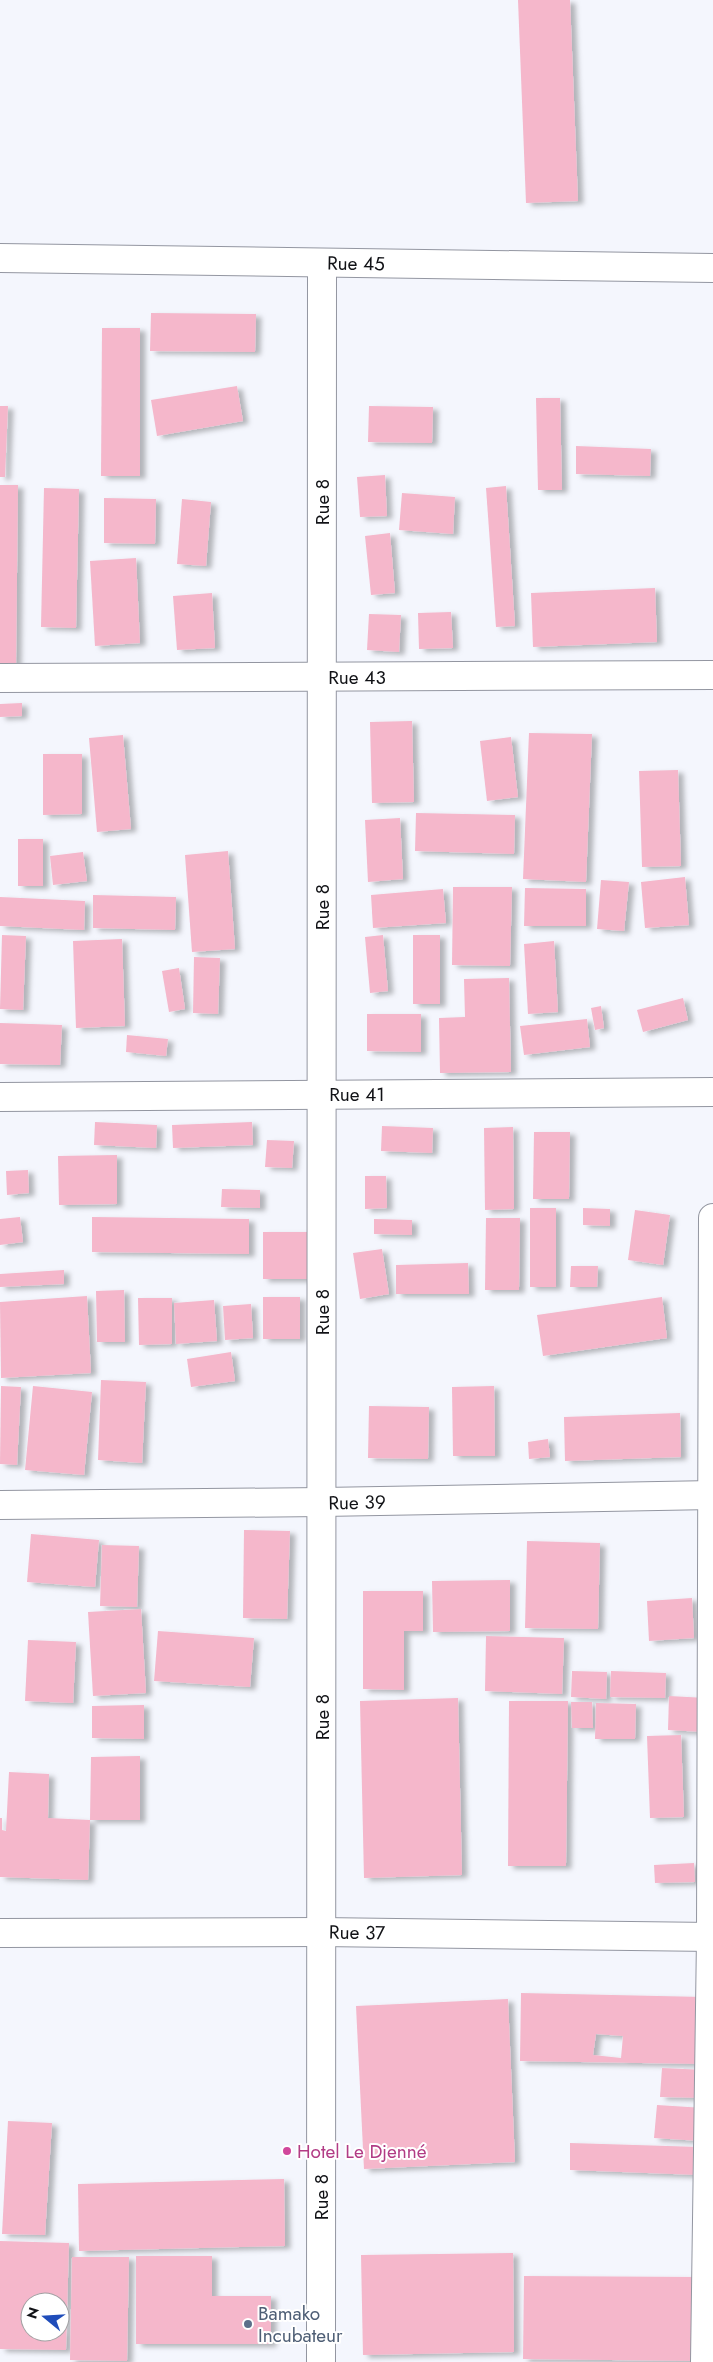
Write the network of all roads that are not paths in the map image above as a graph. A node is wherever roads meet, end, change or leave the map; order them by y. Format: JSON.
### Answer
{"nodes":[{"id":1,"x":0,"y":258,"type":"edge"},
{"id":2,"x":322,"y":263,"type":"junction"},
{"id":3,"x":713,"y":268,"type":"edge"},
{"id":4,"x":713,"y":675,"type":"edge"},
{"id":5,"x":322,"y":677,"type":"junction"},
{"id":6,"x":0,"y":678,"type":"edge"},
{"id":7,"x":713,"y":1092,"type":"edge"},
{"id":8,"x":322,"y":1095,"type":"junction"},
{"id":9,"x":0,"y":1097,"type":"edge"},
{"id":10,"x":713,"y":1218,"type":"edge"},
{"id":11,"x":712,"y":1496,"type":"edge"},
{"id":12,"x":322,"y":1502,"type":"junction"},
{"id":13,"x":0,"y":1505,"type":"edge"},
{"id":14,"x":321,"y":1932,"type":"junction"},
{"id":15,"x":0,"y":1933,"type":"edge"},
{"id":16,"x":712,"y":1937,"type":"edge"},
{"id":17,"x":321,"y":2362,"type":"edge"},
{"id":18,"x":706,"y":2362,"type":"edge"}],
"edges":[{"from":1,"to":2,"type":"street","name":"Rue 45"},
{"from":2,"to":3,"type":"street","name":"Rue 45"},
{"from":2,"to":5,"type":"street","name":"Rue 8"},
{"from":4,"to":5,"type":"street","name":"Rue 43"},
{"from":5,"to":6,"type":"street","name":"Rue 43"},
{"from":5,"to":8,"type":"street","name":"Rue 8"},
{"from":7,"to":8,"type":"street","name":"Rue 41"},
{"from":8,"to":9,"type":"street","name":"Rue 41"},
{"from":8,"to":12,"type":"street","name":"Rue 8"},
{"from":10,"to":11,"type":"street"},
{"from":11,"to":12,"type":"street","name":"Rue 39"},
{"from":11,"to":16,"type":"street"},
{"from":12,"to":13,"type":"street","name":"Rue 39"},
{"from":12,"to":14,"type":"street","name":"Rue 8"},
{"from":14,"to":15,"type":"street","name":"Rue 37"},
{"from":14,"to":16,"type":"street","name":"Rue 37"},
{"from":14,"to":17,"type":"street","name":"Rue 8"},
{"from":16,"to":18,"type":"street"}]}
